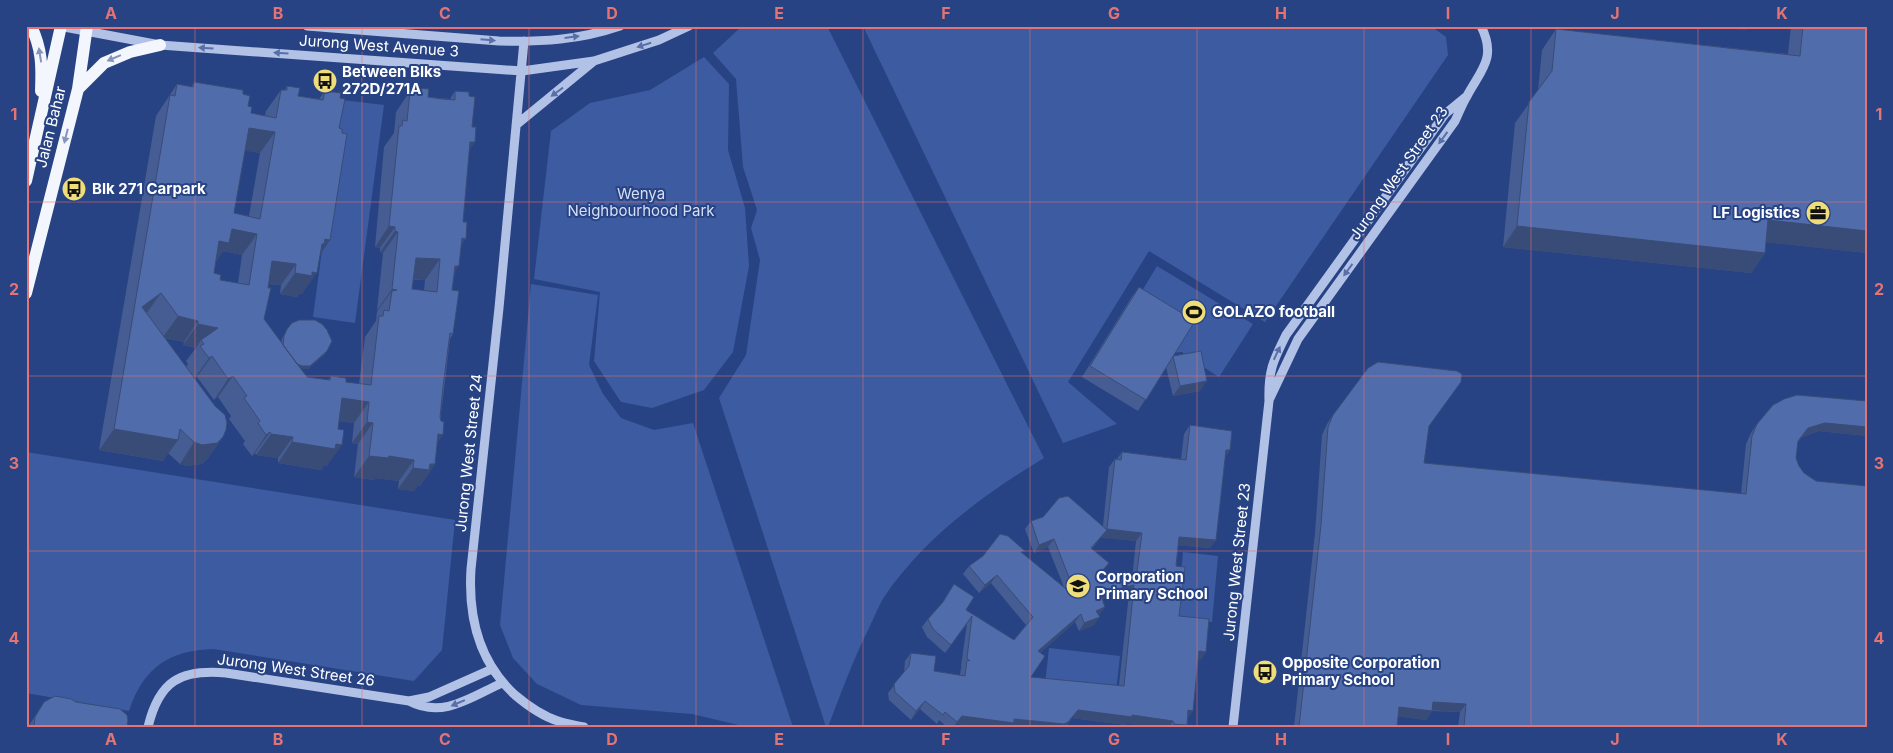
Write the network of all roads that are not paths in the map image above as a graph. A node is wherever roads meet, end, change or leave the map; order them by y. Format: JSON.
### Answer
{"nodes":[{"id":1,"x":31,"y":26,"type":"edge"},
{"id":2,"x":307,"y":26,"type":"edge"},
{"id":3,"x":620,"y":26,"type":"edge"},
{"id":4,"x":689,"y":26,"type":"edge"},
{"id":5,"x":1481,"y":26,"type":"edge"},
{"id":6,"x":61,"y":27,"type":"edge"},
{"id":7,"x":87,"y":29,"type":"edge"},
{"id":8,"x":524,"y":42,"type":"junction"},
{"id":9,"x":160,"y":45,"type":"junction"},
{"id":10,"x":594,"y":61,"type":"junction"},
{"id":11,"x":522,"y":71,"type":"junction"},
{"id":12,"x":78,"y":89,"type":"junction"},
{"id":13,"x":40,"y":121,"type":"junction"},
{"id":14,"x":516,"y":125,"type":"junction"},
{"id":15,"x":26,"y":181,"type":"edge"},
{"id":16,"x":26,"y":293,"type":"edge"},
{"id":17,"x":492,"y":668,"type":"junction"},
{"id":18,"x":502,"y":683,"type":"junction"},
{"id":19,"x":409,"y":701,"type":"junction"},
{"id":20,"x":148,"y":727,"type":"edge"},
{"id":21,"x":584,"y":727,"type":"edge"},
{"id":22,"x":1233,"y":727,"type":"edge"}],
"edges":[{"from":13,"to":1,"type":"main road","one_way":true},
{"from":2,"to":8,"type":"street","name":"Jurong West Avenue 3","one_way":true},
{"from":8,"to":3,"type":"street","name":"Jurong West Avenue 3","one_way":true},
{"from":4,"to":10,"type":"street","name":"Jurong West Avenue 3","one_way":true},
{"from":5,"to":22,"type":"street","name":"Jurong West Street 23"},
{"from":6,"to":7,"type":"street","name":"Jurong West Avenue 3"},
{"from":6,"to":13,"type":"main road","name":"Jalan Bahar"},
{"from":7,"to":9,"type":"street","name":"Jurong West Avenue 3"},
{"from":7,"to":12,"type":"main road","name":"Jalan Bahar"},
{"from":8,"to":11,"type":"street","name":"Jurong West Street 24"},
{"from":11,"to":9,"type":"street","name":"Jurong West Avenue 3","one_way":true},
{"from":9,"to":12,"type":"main road","one_way":true},
{"from":10,"to":11,"type":"street","name":"Jurong West Avenue 3"},
{"from":10,"to":14,"type":"street","one_way":true},
{"from":11,"to":14,"type":"street","name":"Jurong West Street 24"},
{"from":12,"to":16,"type":"main road","name":"Jalan Bahar","one_way":true},
{"from":13,"to":15,"type":"main road","name":"Jalan Bahar"},
{"from":14,"to":17,"type":"street","name":"Jurong West Street 24"},
{"from":17,"to":18,"type":"street","name":"Jurong West Street 24"},
{"from":17,"to":19,"type":"street","name":"Jurong West Street 26"},
{"from":18,"to":19,"type":"street","name":"Jurong West Street 26","one_way":true},
{"from":18,"to":21,"type":"street","name":"Jurong West Street 24"},
{"from":19,"to":20,"type":"street","name":"Jurong West Street 26"}]}
